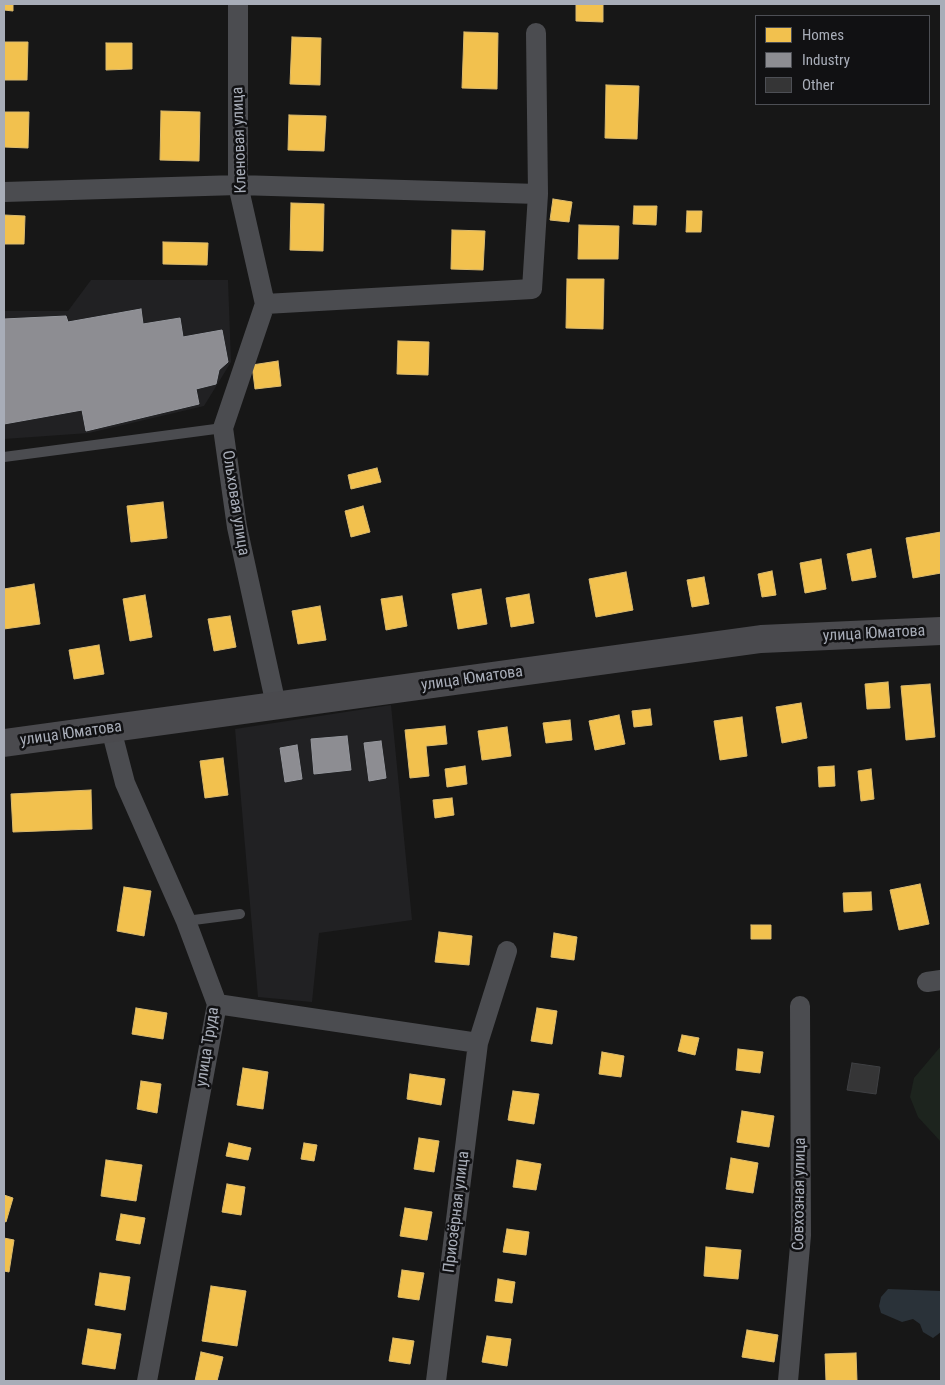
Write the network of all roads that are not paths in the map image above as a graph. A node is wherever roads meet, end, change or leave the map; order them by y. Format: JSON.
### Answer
{"nodes":[{"id":1,"x":238,"y":4,"type":"edge"},
{"id":2,"x":536,"y":33,"type":"dead end"},
{"id":3,"x":238,"y":185,"type":"junction"},
{"id":4,"x":4,"y":192,"type":"edge"},
{"id":5,"x":538,"y":194,"type":"junction"},
{"id":6,"x":265,"y":304,"type":"junction"},
{"id":7,"x":223,"y":428,"type":"junction"},
{"id":8,"x":4,"y":457,"type":"edge"},
{"id":9,"x":941,"y":631,"type":"edge"},
{"id":10,"x":276,"y":706,"type":"junction"},
{"id":11,"x":111,"y":728,"type":"junction"},
{"id":12,"x":4,"y":743,"type":"edge"},
{"id":13,"x":240,"y":914,"type":"dead end"},
{"id":14,"x":186,"y":921,"type":"junction"},
{"id":15,"x":507,"y":951,"type":"dead end"},
{"id":16,"x":217,"y":1004,"type":"junction"},
{"id":17,"x":800,"y":1006,"type":"dead end"},
{"id":18,"x":478,"y":1043,"type":"junction"},
{"id":19,"x":147,"y":1381,"type":"edge"},
{"id":20,"x":436,"y":1381,"type":"edge"},
{"id":21,"x":788,"y":1381,"type":"edge"}],
"edges":[{"from":1,"to":3,"type":"street","name":"Кленовая улица"},
{"from":2,"to":5,"type":"street"},
{"from":3,"to":4,"type":"street"},
{"from":3,"to":5,"type":"street"},
{"from":3,"to":6,"type":"street","name":"Кленовая улица"},
{"from":5,"to":6,"type":"street"},
{"from":6,"to":7,"type":"street","name":"Ольховая улица"},
{"from":7,"to":8,"type":"lane"},
{"from":7,"to":10,"type":"street","name":"Ольховая улица"},
{"from":9,"to":10,"type":"main road","name":"улица Юматова"},
{"from":10,"to":11,"type":"main road","name":"улица Юматова"},
{"from":11,"to":12,"type":"main road","name":"улица Юматова"},
{"from":11,"to":14,"type":"street","name":"улица Труда"},
{"from":13,"to":14,"type":"lane"},
{"from":14,"to":16,"type":"street","name":"улица Труда"},
{"from":15,"to":18,"type":"street","name":"Приозёрная улица"},
{"from":16,"to":18,"type":"street"},
{"from":16,"to":19,"type":"street","name":"улица Труда"},
{"from":17,"to":21,"type":"street","name":"Совхозная улица"},
{"from":18,"to":20,"type":"street","name":"Приозёрная улица"}]}
